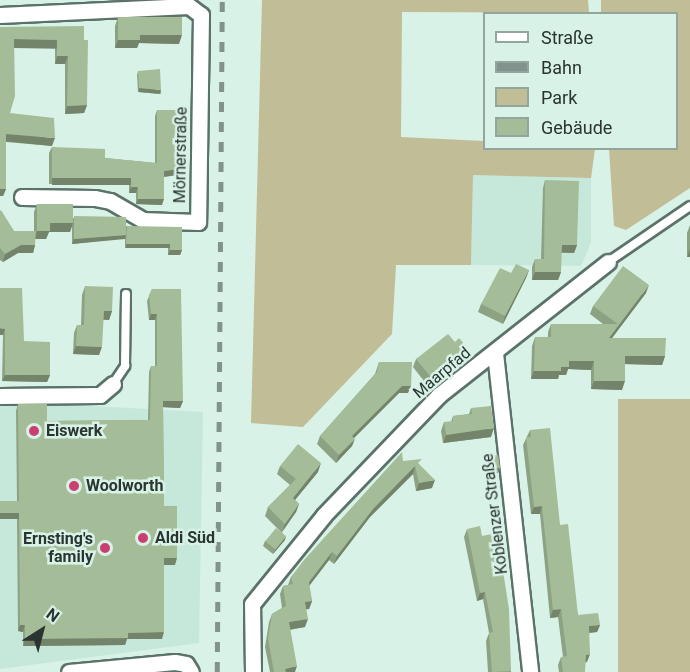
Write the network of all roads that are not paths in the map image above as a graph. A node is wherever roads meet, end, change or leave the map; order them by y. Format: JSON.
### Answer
{"nodes":[{"id":1,"x":0,"y":15,"type":"edge"},
{"id":2,"x":22,"y":196,"type":"dead end"},
{"id":3,"x":690,"y":206,"type":"edge"},
{"id":4,"x":608,"y":262,"type":"joint"},
{"id":5,"x":126,"y":294,"type":"dead end"},
{"id":6,"x":495,"y":353,"type":"junction"},
{"id":7,"x":113,"y":384,"type":"joint"},
{"id":8,"x":0,"y":396,"type":"edge"},
{"id":9,"x":189,"y":668,"type":"edge"},
{"id":10,"x":69,"y":672,"type":"edge"},
{"id":11,"x":253,"y":672,"type":"edge"},
{"id":12,"x":530,"y":672,"type":"edge"}],
"edges":[{"from":1,"to":2,"type":"street","name":"Mörnerstraße"},
{"from":3,"to":4,"type":"lane","name":"Maarpfad"},
{"from":4,"to":6,"type":"street","name":"Maarpfad"},
{"from":5,"to":7,"type":"lane"},
{"from":6,"to":11,"type":"street","name":"Maarpfad"},
{"from":6,"to":12,"type":"street","name":"Koblenzer Straße"},
{"from":7,"to":8,"type":"street"},
{"from":9,"to":10,"type":"street"}]}
